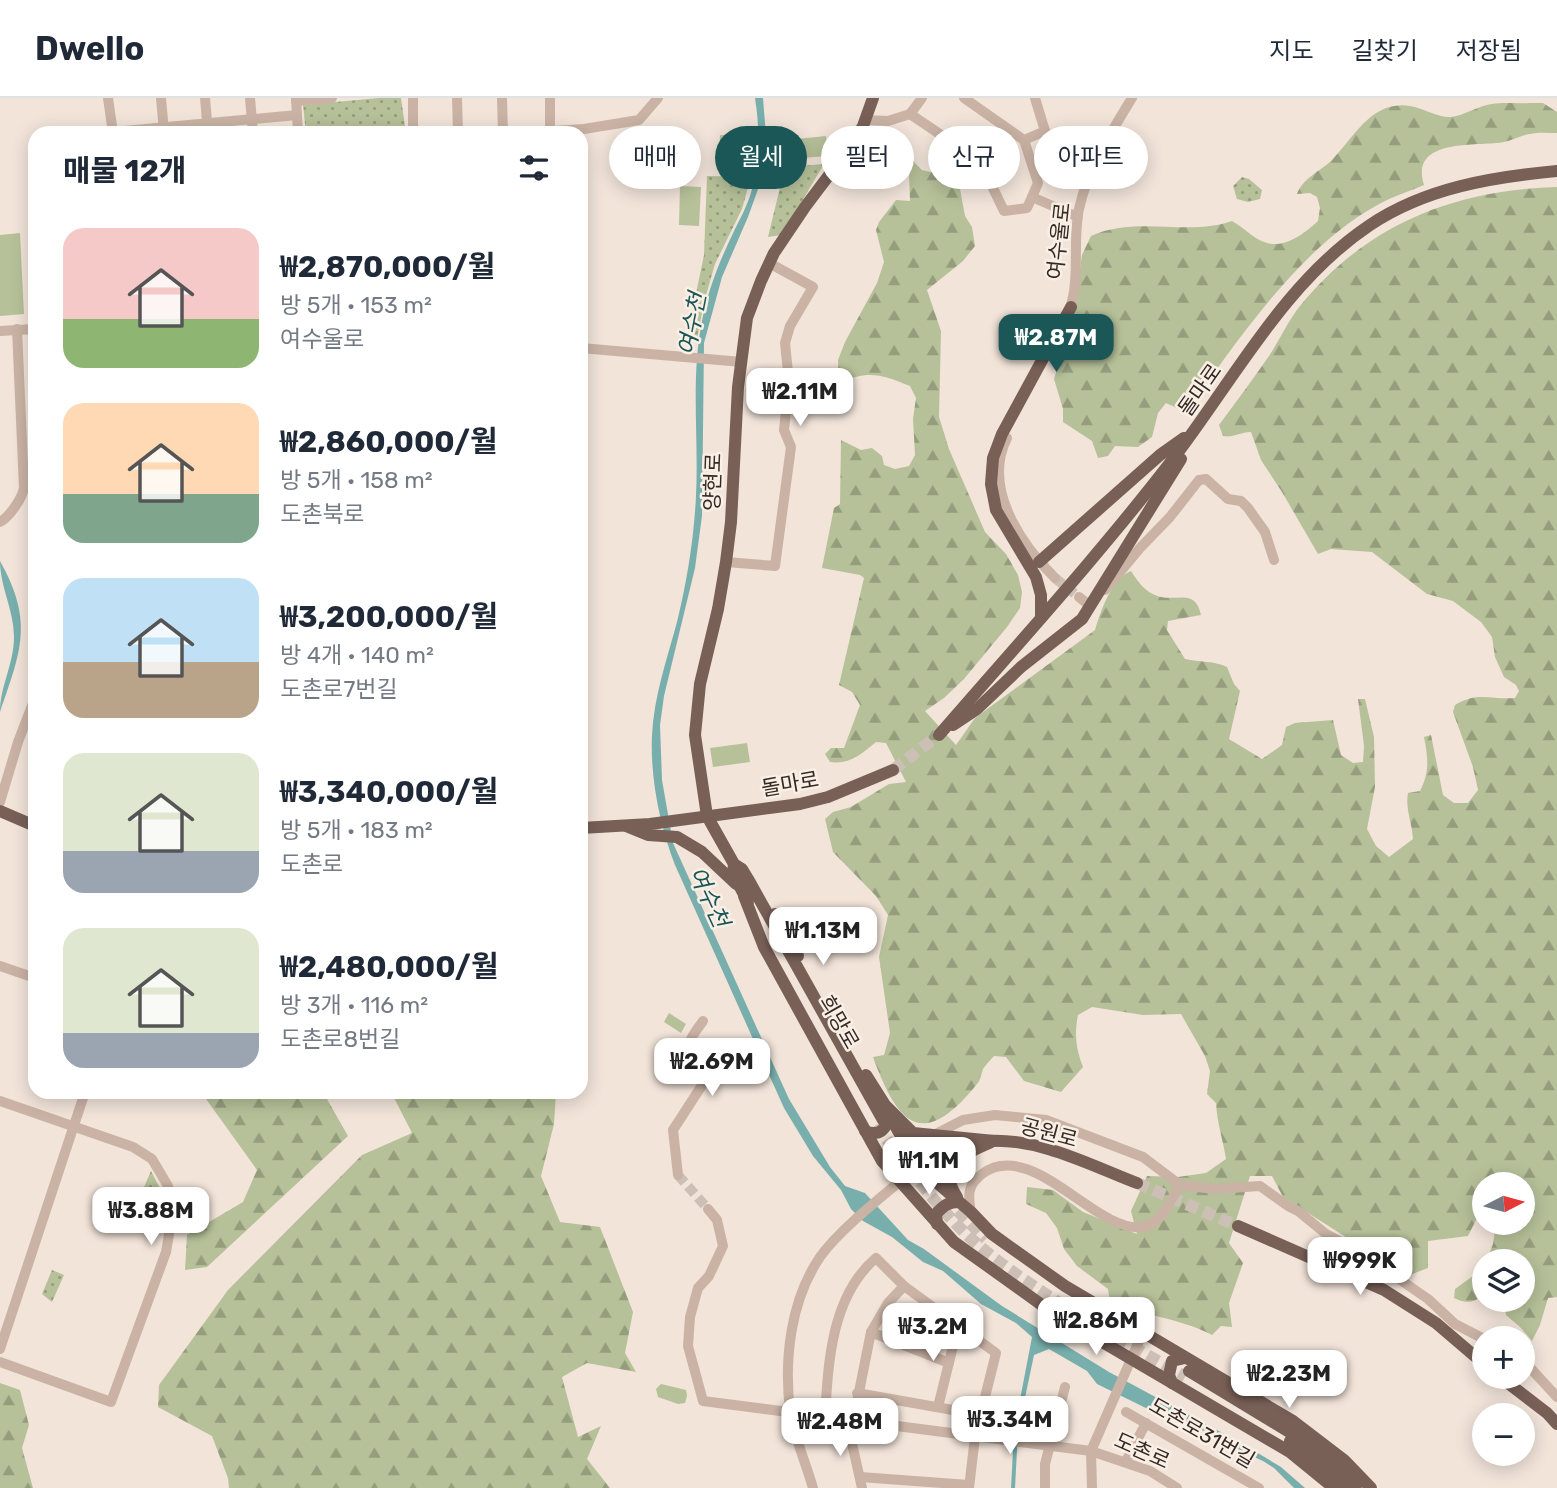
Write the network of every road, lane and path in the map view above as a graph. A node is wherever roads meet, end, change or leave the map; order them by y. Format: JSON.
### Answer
{"nodes":[{"id":1,"x":108,"y":98,"type":"edge"},
{"id":2,"x":161,"y":98,"type":"edge"},
{"id":3,"x":205,"y":98,"type":"edge"},
{"id":4,"x":250,"y":98,"type":"edge"},
{"id":5,"x":332,"y":98,"type":"edge"},
{"id":6,"x":413,"y":98,"type":"edge"},
{"id":7,"x":457,"y":98,"type":"edge"},
{"id":8,"x":502,"y":98,"type":"edge"},
{"id":9,"x":550,"y":98,"type":"edge"},
{"id":10,"x":658,"y":98,"type":"edge"},
{"id":11,"x":873,"y":98,"type":"edge"},
{"id":12,"x":922,"y":98,"type":"edge"},
{"id":13,"x":964,"y":98,"type":"edge"},
{"id":14,"x":1035,"y":98,"type":"edge"},
{"id":15,"x":1132,"y":98,"type":"edge"},
{"id":16,"x":296,"y":100,"type":"edge"},
{"id":17,"x":910,"y":114,"type":"junction"},
{"id":18,"x":297,"y":115,"type":"junction"},
{"id":19,"x":252,"y":119,"type":"junction"},
{"id":20,"x":865,"y":120,"type":"junction"},
{"id":21,"x":112,"y":126,"type":"edge"},
{"id":22,"x":164,"y":126,"type":"edge"},
{"id":23,"x":207,"y":126,"type":"edge"},
{"id":24,"x":217,"y":126,"type":"edge"},
{"id":25,"x":252,"y":126,"type":"edge"},
{"id":26,"x":298,"y":126,"type":"edge"},
{"id":27,"x":414,"y":126,"type":"edge"},
{"id":28,"x":458,"y":126,"type":"edge"},
{"id":29,"x":503,"y":126,"type":"edge"},
{"id":30,"x":550,"y":126,"type":"edge"},
{"id":31,"x":1043,"y":126,"type":"edge"},
{"id":32,"x":1115,"y":126,"type":"edge"},
{"id":33,"x":588,"y":129,"type":"edge"},
{"id":34,"x":1034,"y":136,"type":"edge"},
{"id":35,"x":1024,"y":140,"type":"junction"},
{"id":36,"x":1557,"y":171,"type":"edge"},
{"id":37,"x":1086,"y":189,"type":"edge"},
{"id":38,"x":1032,"y":197,"type":"junction"},
{"id":39,"x":1078,"y":217,"type":"junction"},
{"id":40,"x":769,"y":263,"type":"junction"},
{"id":41,"x":1071,"y":307,"type":"junction"},
{"id":42,"x":17,"y":329,"type":"junction"},
{"id":43,"x":28,"y":329,"type":"edge"},
{"id":44,"x":0,"y":331,"type":"edge"},
{"id":45,"x":588,"y":348,"type":"edge"},
{"id":46,"x":742,"y":362,"type":"junction"},
{"id":47,"x":1196,"y":430,"type":"junction"},
{"id":48,"x":0,"y":522,"type":"edge"},
{"id":49,"x":1274,"y":560,"type":"dead end"},
{"id":50,"x":726,"y":562,"type":"junction"},
{"id":51,"x":1039,"y":562,"type":"junction"},
{"id":52,"x":1055,"y":579,"type":"tunnel mouth"},
{"id":53,"x":1079,"y":597,"type":"tunnel mouth"},
{"id":54,"x":1089,"y":606,"type":"junction"},
{"id":55,"x":1041,"y":618,"type":"junction"},
{"id":56,"x":28,"y":716,"type":"edge"},
{"id":57,"x":893,"y":770,"type":"tunnel mouth"},
{"id":58,"x":0,"y":802,"type":"edge"},
{"id":59,"x":0,"y":810,"type":"edge"},
{"id":60,"x":708,"y":816,"type":"junction"},
{"id":61,"x":28,"y":823,"type":"edge"},
{"id":62,"x":623,"y":825,"type":"junction"},
{"id":63,"x":588,"y":828,"type":"edge"},
{"id":64,"x":742,"y":881,"type":"junction"},
{"id":65,"x":0,"y":966,"type":"edge"},
{"id":66,"x":28,"y":976,"type":"edge"},
{"id":67,"x":703,"y":1021,"type":"dead end"},
{"id":68,"x":868,"y":1078,"type":"junction"},
{"id":69,"x":83,"y":1099,"type":"edge"},
{"id":70,"x":0,"y":1101,"type":"edge"},
{"id":71,"x":878,"y":1123,"type":"junction"},
{"id":72,"x":75,"y":1125,"type":"junction"},
{"id":73,"x":932,"y":1136,"type":"junction"},
{"id":74,"x":995,"y":1141,"type":"junction"},
{"id":75,"x":917,"y":1167,"type":"junction"},
{"id":76,"x":678,"y":1175,"type":"tunnel mouth"},
{"id":77,"x":899,"y":1183,"type":"junction"},
{"id":78,"x":1137,"y":1183,"type":"tunnel mouth"},
{"id":79,"x":1181,"y":1185,"type":"junction"},
{"id":80,"x":960,"y":1202,"type":"junction"},
{"id":81,"x":708,"y":1209,"type":"tunnel mouth"},
{"id":82,"x":971,"y":1212,"type":"junction"},
{"id":83,"x":937,"y":1224,"type":"junction"},
{"id":84,"x":1238,"y":1226,"type":"tunnel mouth"},
{"id":85,"x":904,"y":1286,"type":"junction"},
{"id":86,"x":1107,"y":1311,"type":"junction"},
{"id":87,"x":958,"y":1326,"type":"junction"},
{"id":88,"x":871,"y":1332,"type":"junction"},
{"id":89,"x":1143,"y":1332,"type":"junction"},
{"id":90,"x":1472,"y":1333,"type":"edge"},
{"id":91,"x":1096,"y":1337,"type":"junction"},
{"id":92,"x":0,"y":1349,"type":"edge"},
{"id":93,"x":1472,"y":1354,"type":"edge"},
{"id":94,"x":1185,"y":1358,"type":"junction"},
{"id":95,"x":0,"y":1362,"type":"edge"},
{"id":96,"x":948,"y":1363,"type":"junction"},
{"id":97,"x":1130,"y":1363,"type":"junction"},
{"id":98,"x":1535,"y":1373,"type":"edge"},
{"id":99,"x":1182,"y":1377,"type":"junction"},
{"id":100,"x":1065,"y":1387,"type":"dead end"},
{"id":101,"x":1516,"y":1389,"type":"edge"},
{"id":102,"x":857,"y":1393,"type":"junction"},
{"id":103,"x":1557,"y":1397,"type":"edge"},
{"id":104,"x":938,"y":1407,"type":"junction"},
{"id":105,"x":1126,"y":1412,"type":"dead end"},
{"id":106,"x":791,"y":1413,"type":"junction"},
{"id":107,"x":981,"y":1415,"type":"junction"},
{"id":108,"x":1552,"y":1415,"type":"edge"},
{"id":109,"x":825,"y":1418,"type":"junction"},
{"id":110,"x":850,"y":1421,"type":"junction"},
{"id":111,"x":1146,"y":1423,"type":"junction"},
{"id":112,"x":1557,"y":1423,"type":"edge"},
{"id":113,"x":975,"y":1437,"type":"junction"},
{"id":114,"x":1049,"y":1446,"type":"junction"},
{"id":115,"x":1091,"y":1451,"type":"junction"},
{"id":116,"x":1126,"y":1461,"type":"junction"},
{"id":117,"x":861,"y":1483,"type":"edge"},
{"id":118,"x":969,"y":1486,"type":"edge"},
{"id":119,"x":813,"y":1488,"type":"edge"},
{"id":120,"x":1045,"y":1488,"type":"edge"},
{"id":121,"x":1093,"y":1488,"type":"edge"},
{"id":122,"x":1177,"y":1488,"type":"edge"},
{"id":123,"x":1259,"y":1488,"type":"edge"},
{"id":124,"x":1334,"y":1488,"type":"edge"},
{"id":125,"x":1348,"y":1488,"type":"edge"},
{"id":126,"x":1361,"y":1488,"type":"edge"},
{"id":127,"x":1371,"y":1488,"type":"edge"}],
"edges":[{"from":1,"to":21,"type":"street"},
{"from":2,"to":22,"type":"street"},
{"from":3,"to":23,"type":"street"},
{"from":4,"to":19,"type":"street"},
{"from":5,"to":16,"type":"street"},
{"from":6,"to":27,"type":"street"},
{"from":7,"to":28,"type":"street"},
{"from":8,"to":29,"type":"street"},
{"from":9,"to":30,"type":"street"},
{"from":10,"to":33,"type":"street"},
{"from":11,"to":20,"type":"main road","name":"양현로"},
{"from":12,"to":17,"type":"street"},
{"from":13,"to":35,"type":"street"},
{"from":14,"to":31,"type":"street"},
{"from":15,"to":32,"type":"street","name":"여수울로"},
{"from":16,"to":18,"type":"street"},
{"from":17,"to":20,"type":"street"},
{"from":17,"to":38,"type":"street"},
{"from":18,"to":19,"type":"street"},
{"from":18,"to":26,"type":"street"},
{"from":19,"to":24,"type":"street"},
{"from":19,"to":25,"type":"street"},
{"from":20,"to":40,"type":"main road","name":"양현로"},
{"from":34,"to":35,"type":"street"},
{"from":35,"to":38,"type":"street"},
{"from":36,"to":47,"type":"main road","name":"돌마로"},
{"from":37,"to":39,"type":"street","name":"여수울로"},
{"from":38,"to":39,"type":"street"},
{"from":39,"to":41,"type":"street","name":"여수울로"},
{"from":40,"to":46,"type":"main road","name":"양현로"},
{"from":40,"to":50,"type":"street"},
{"from":41,"to":51,"type":"street","name":"여수울로"},
{"from":41,"to":55,"type":"main road"},
{"from":42,"to":43,"type":"street"},
{"from":42,"to":44,"type":"street"},
{"from":42,"to":48,"type":"street"},
{"from":45,"to":46,"type":"street"},
{"from":46,"to":50,"type":"main road","name":"양현로"},
{"from":47,"to":51,"type":"main road"},
{"from":47,"to":54,"type":"main road"},
{"from":47,"to":55,"type":"main road","name":"돌마로"},
{"from":49,"to":54,"type":"street"},
{"from":50,"to":60,"type":"main road","name":"양현로"},
{"from":51,"to":52,"type":"street","name":"여수울로"},
{"from":53,"to":54,"type":"street"},
{"from":54,"to":55,"type":"main road","name":"돌마로"},
{"from":56,"to":58,"type":"street"},
{"from":57,"to":60,"type":"main road","name":"돌마로"},
{"from":59,"to":61,"type":"main road"},
{"from":60,"to":62,"type":"main road","name":"돌마로"},
{"from":60,"to":64,"type":"main road","name":"희망로"},
{"from":62,"to":63,"type":"main road"},
{"from":62,"to":64,"type":"main road"},
{"from":64,"to":68,"type":"main road"},
{"from":64,"to":71,"type":"main road","name":"희망로"},
{"from":64,"to":71,"type":"main road","name":"희망로"},
{"from":65,"to":66,"type":"street"},
{"from":67,"to":76,"type":"street"},
{"from":68,"to":71,"type":"main road"},
{"from":68,"to":73,"type":"main road"},
{"from":69,"to":72,"type":"street"},
{"from":70,"to":72,"type":"street"},
{"from":71,"to":75,"type":"main road"},
{"from":71,"to":77,"type":"main road"},
{"from":72,"to":92,"type":"street"},
{"from":72,"to":95,"type":"street"},
{"from":73,"to":74,"type":"main road"},
{"from":73,"to":79,"type":"street"},
{"from":74,"to":75,"type":"main road","name":"공원로"},
{"from":74,"to":78,"type":"main road","name":"공원로"},
{"from":74,"to":82,"type":"main road"},
{"from":75,"to":77,"type":"street"},
{"from":75,"to":80,"type":"main road"},
{"from":77,"to":83,"type":"main road"},
{"from":77,"to":106,"type":"street"},
{"from":79,"to":82,"type":"street"},
{"from":79,"to":90,"type":"street"},
{"from":80,"to":82,"type":"main road"},
{"from":80,"to":83,"type":"main road"},
{"from":81,"to":106,"type":"street"},
{"from":82,"to":86,"type":"main road"},
{"from":83,"to":91,"type":"main road"},
{"from":84,"to":93,"type":"main road"},
{"from":85,"to":87,"type":"street"},
{"from":85,"to":88,"type":"street"},
{"from":85,"to":109,"type":"street"},
{"from":86,"to":89,"type":"main road"},
{"from":86,"to":91,"type":"main road"},
{"from":87,"to":96,"type":"street"},
{"from":87,"to":107,"type":"street"},
{"from":88,"to":96,"type":"street"},
{"from":88,"to":102,"type":"street"},
{"from":89,"to":94,"type":"main road"},
{"from":89,"to":97,"type":"street"},
{"from":91,"to":97,"type":"main road"},
{"from":94,"to":99,"type":"main road"},
{"from":94,"to":127,"type":"main road"},
{"from":96,"to":104,"type":"street"},
{"from":97,"to":99,"type":"main road"},
{"from":97,"to":115,"type":"street"},
{"from":98,"to":103,"type":"street"},
{"from":99,"to":124,"type":"main road"},
{"from":99,"to":125,"type":"main road"},
{"from":99,"to":126,"type":"main road"},
{"from":100,"to":114,"type":"street"},
{"from":101,"to":108,"type":"main road"},
{"from":102,"to":104,"type":"street"},
{"from":102,"to":110,"type":"street"},
{"from":104,"to":107,"type":"street"},
{"from":105,"to":111,"type":"street","name":"도촌로31번길"},
{"from":106,"to":109,"type":"street"},
{"from":106,"to":119,"type":"street"},
{"from":107,"to":113,"type":"street"},
{"from":108,"to":112,"type":"main road"},
{"from":109,"to":110,"type":"street"},
{"from":110,"to":113,"type":"street"},
{"from":110,"to":117,"type":"street"},
{"from":111,"to":116,"type":"street"},
{"from":111,"to":123,"type":"street","name":"도촌로31번길"},
{"from":113,"to":114,"type":"street","name":"도촌로"},
{"from":113,"to":118,"type":"street"},
{"from":114,"to":115,"type":"street","name":"도촌로"},
{"from":114,"to":120,"type":"street"},
{"from":115,"to":116,"type":"street","name":"도촌로"},
{"from":115,"to":121,"type":"street"},
{"from":116,"to":122,"type":"street","name":"도촌로"},
{"from":117,"to":118,"type":"street"}]}
